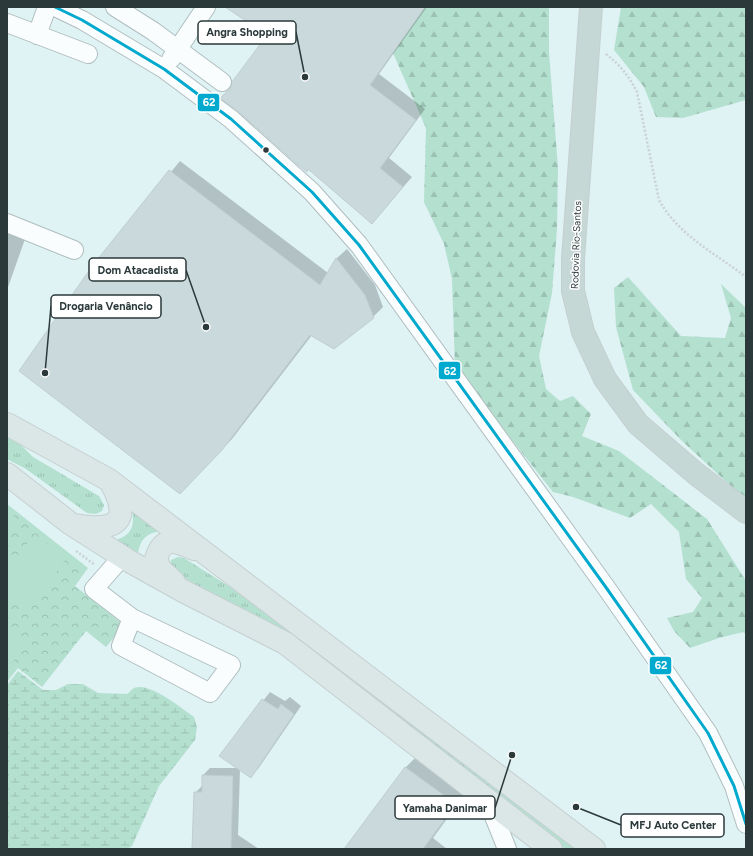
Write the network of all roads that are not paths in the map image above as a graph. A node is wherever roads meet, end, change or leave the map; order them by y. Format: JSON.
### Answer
{"nodes":[{"id":1,"x":47,"y":7,"type":"edge"},
{"id":2,"x":55,"y":7,"type":"edge"},
{"id":3,"x":115,"y":7,"type":"edge"},
{"id":4,"x":206,"y":7,"type":"edge"},
{"id":5,"x":591,"y":7,"type":"edge"},
{"id":6,"x":78,"y":15,"type":"edge"},
{"id":7,"x":7,"y":23,"type":"edge"},
{"id":8,"x":37,"y":35,"type":"junction"},
{"id":9,"x":178,"y":50,"type":"junction"},
{"id":10,"x":164,"y":69,"type":"junction"},
{"id":11,"x":222,"y":82,"type":"dead end"},
{"id":12,"x":7,"y":223,"type":"edge"},
{"id":13,"x":74,"y":250,"type":"dead end"},
{"id":14,"x":7,"y":424,"type":"edge"},
{"id":15,"x":7,"y":474,"type":"edge"},
{"id":16,"x":110,"y":480,"type":"junction"},
{"id":17,"x":746,"y":512,"type":"edge"},
{"id":18,"x":71,"y":524,"type":"junction"},
{"id":19,"x":209,"y":556,"type":"junction"},
{"id":20,"x":122,"y":557,"type":"junction"},
{"id":21,"x":183,"y":591,"type":"junction"},
{"id":22,"x":132,"y":618,"type":"junction"},
{"id":23,"x":487,"y":799,"type":"junction"},
{"id":24,"x":746,"y":824,"type":"edge"},
{"id":25,"x":507,"y":849,"type":"edge"},
{"id":26,"x":551,"y":849,"type":"edge"},
{"id":27,"x":594,"y":849,"type":"edge"}],
"edges":[{"from":1,"to":8,"type":"street"},
{"from":2,"to":6,"type":"street"},
{"from":3,"to":9,"type":"street"},
{"from":4,"to":9,"type":"street"},
{"from":5,"to":17,"type":"highway","name":"Rodovia Rio-Santos"},
{"from":6,"to":8,"type":"street"},
{"from":6,"to":10,"type":"street"},
{"from":7,"to":8,"type":"street"},
{"from":9,"to":10,"type":"street"},
{"from":9,"to":11,"type":"street"},
{"from":10,"to":24,"type":"street"},
{"from":12,"to":13,"type":"street"},
{"from":14,"to":16,"type":"main road"},
{"from":15,"to":18,"type":"main road"},
{"from":16,"to":18,"type":"main road"},
{"from":16,"to":19,"type":"main road"},
{"from":18,"to":20,"type":"main road"},
{"from":19,"to":21,"type":"main road"},
{"from":19,"to":27,"type":"main road"},
{"from":20,"to":21,"type":"main road"},
{"from":20,"to":22,"type":"street"},
{"from":21,"to":23,"type":"main road"},
{"from":22,"to":22,"type":"street"},
{"from":23,"to":25,"type":"street"},
{"from":23,"to":26,"type":"main road"}]}
